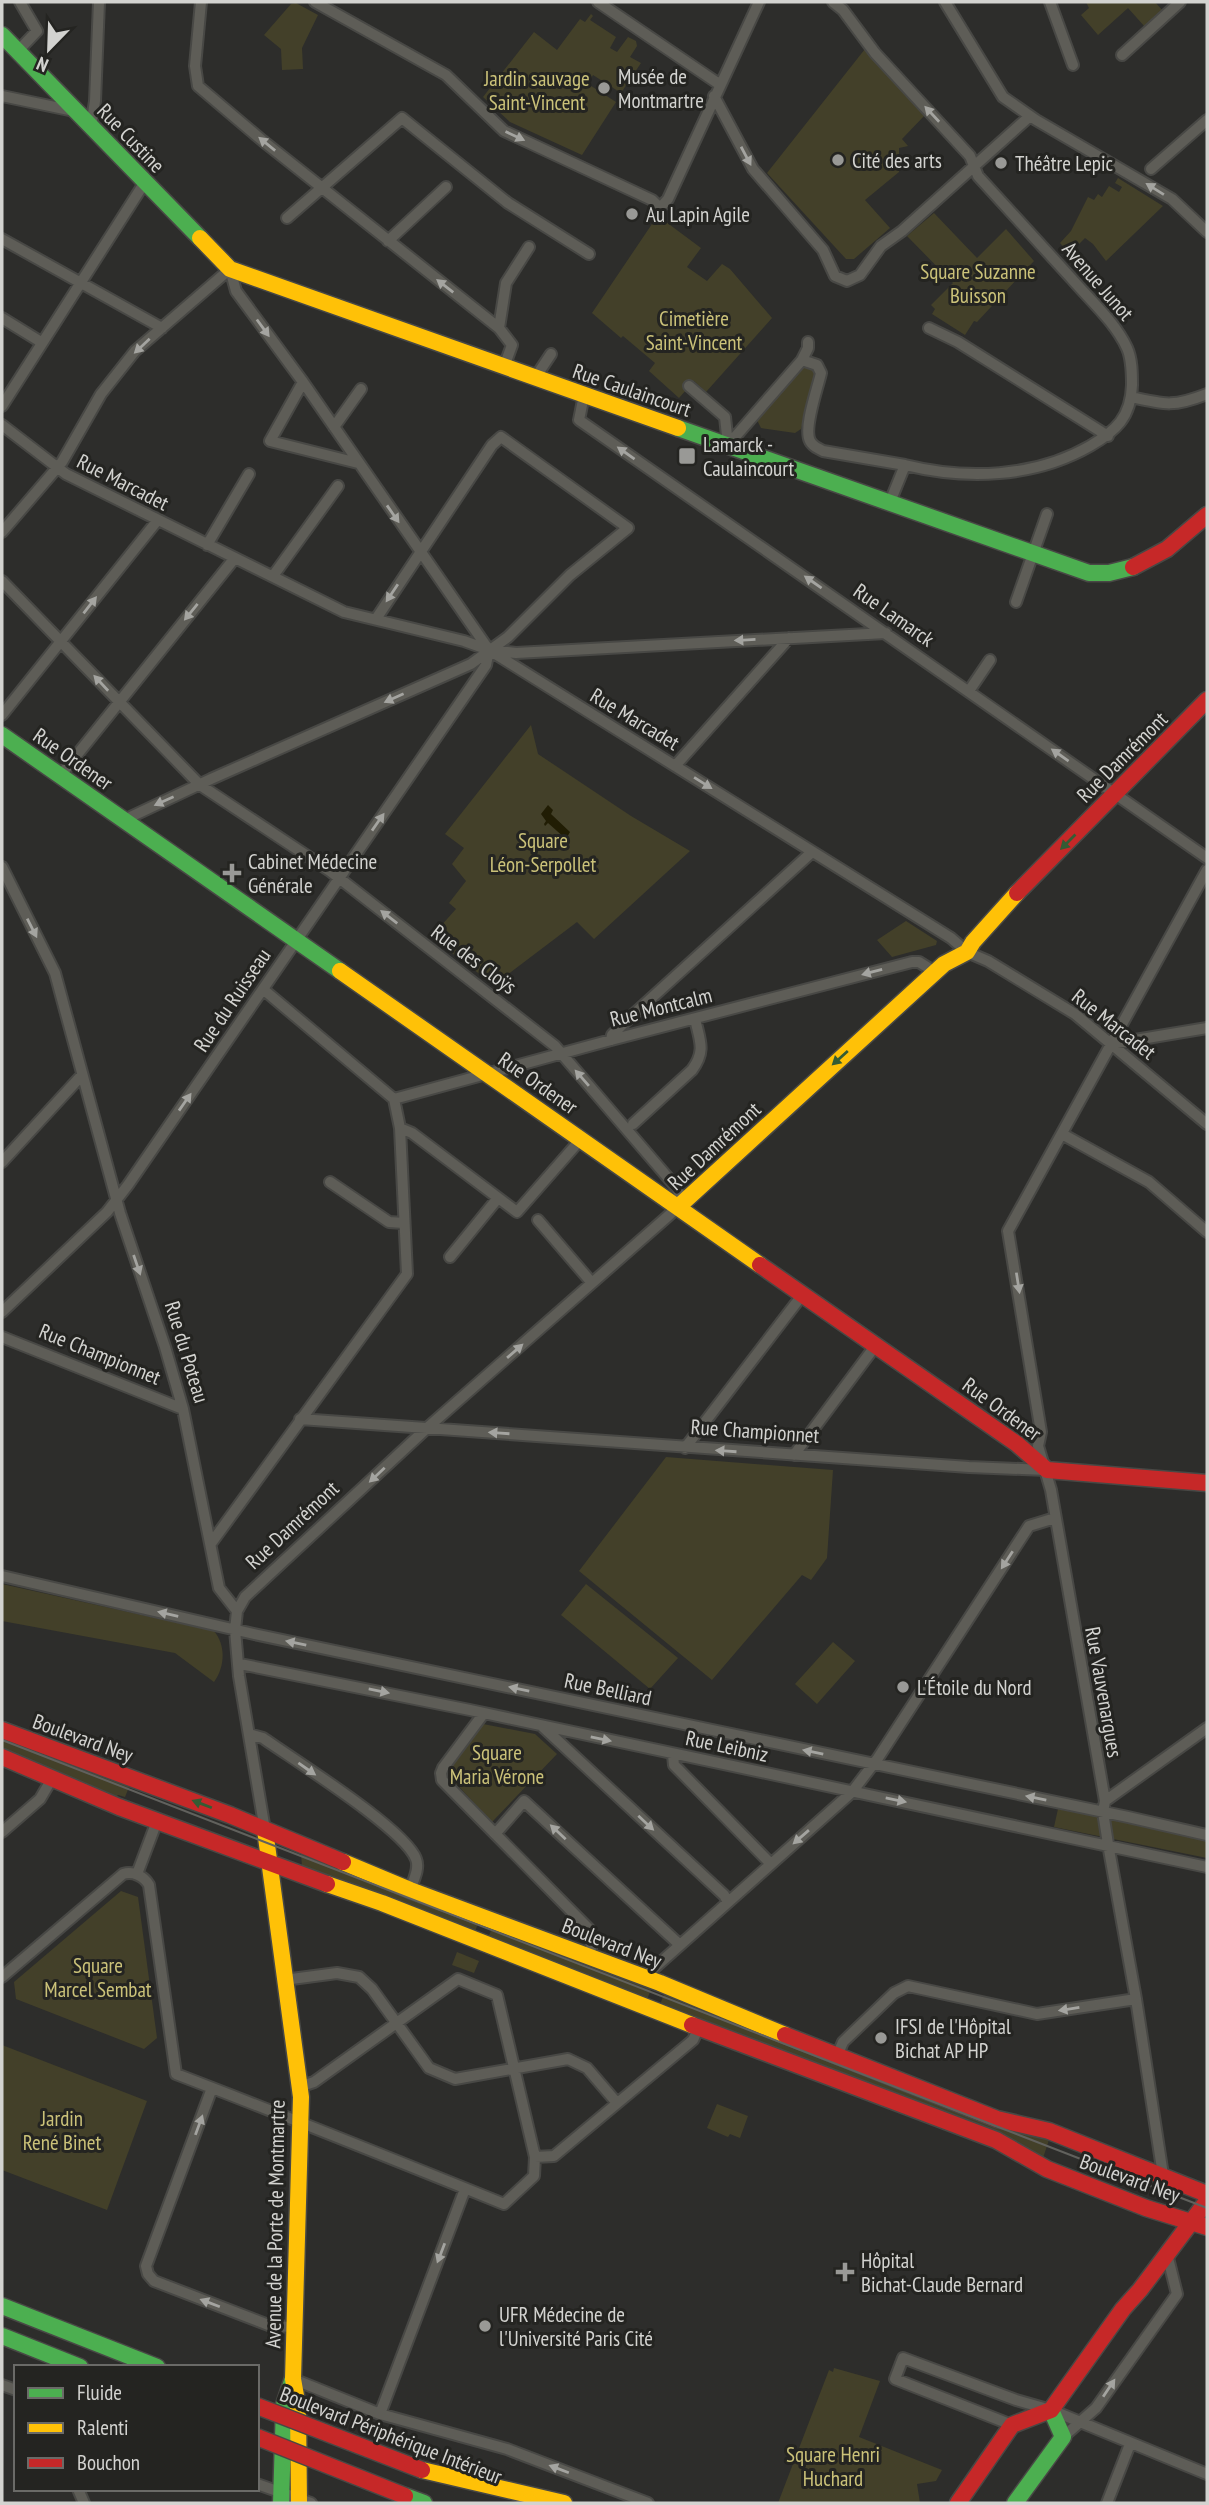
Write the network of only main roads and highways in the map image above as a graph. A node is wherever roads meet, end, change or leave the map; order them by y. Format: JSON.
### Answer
{"nodes":[{"id":1,"x":2,"y":35,"type":"edge"},
{"id":2,"x":230,"y":269,"type":"joint"},
{"id":3,"x":1207,"y":515,"type":"edge"},
{"id":4,"x":1207,"y":700,"type":"edge"},
{"id":5,"x":2,"y":735,"type":"edge"},
{"id":6,"x":678,"y":1207,"type":"junction"},
{"id":7,"x":1047,"y":1470,"type":"joint"},
{"id":8,"x":1207,"y":1482,"type":"edge"},
{"id":9,"x":2,"y":1730,"type":"edge"},
{"id":10,"x":2,"y":1757,"type":"edge"},
{"id":11,"x":265,"y":1830,"type":"junction"},
{"id":12,"x":269,"y":1863,"type":"junction"},
{"id":13,"x":1207,"y":2194,"type":"edge"},
{"id":14,"x":1207,"y":2201,"type":"edge"},
{"id":15,"x":1190,"y":2222,"type":"junction"},
{"id":16,"x":1207,"y":2227,"type":"edge"},
{"id":17,"x":2,"y":2306,"type":"edge"},
{"id":18,"x":2,"y":2336,"type":"edge"},
{"id":19,"x":75,"y":2365,"type":"edge"},
{"id":20,"x":153,"y":2365,"type":"edge"},
{"id":21,"x":259,"y":2407,"type":"edge"},
{"id":22,"x":1051,"y":2410,"type":"junction"},
{"id":23,"x":259,"y":2438,"type":"edge"},
{"id":24,"x":422,"y":2470,"type":"junction"},
{"id":25,"x":292,"y":2500,"type":"edge"},
{"id":26,"x":416,"y":2501,"type":"edge"},
{"id":27,"x":509,"y":2503,"type":"edge"},
{"id":28,"x":564,"y":2503,"type":"edge"},
{"id":29,"x":958,"y":2503,"type":"edge"},
{"id":30,"x":1015,"y":2503,"type":"edge"}],
"edges":[{"from":1,"to":2,"type":"main road","name":"Rue Custine"},
{"from":2,"to":3,"type":"main road","name":"Rue Caulaincourt"},
{"from":4,"to":6,"type":"main road","name":"Rue Damrémont","one_way":true},
{"from":5,"to":6,"type":"main road","name":"Rue Ordener"},
{"from":6,"to":7,"type":"main road","name":"Rue Ordener"},
{"from":7,"to":8,"type":"main road","name":"Rue Championnet"},
{"from":11,"to":9,"type":"main road","name":"Boulevard Ney","one_way":true},
{"from":10,"to":12,"type":"main road","name":"Boulevard Ney"},
{"from":11,"to":12,"type":"main road"},
{"from":11,"to":13,"type":"main road","name":"Boulevard Ney"},
{"from":12,"to":15,"type":"main road","name":"Boulevard Ney"},
{"from":12,"to":25,"type":"main road","name":"Avenue de la Porte de Montmartre"},
{"from":14,"to":15,"type":"main road"},
{"from":15,"to":16,"type":"main road","name":"Boulevard Ney"},
{"from":15,"to":22,"type":"main road"},
{"from":17,"to":20,"type":"main road"},
{"from":18,"to":19,"type":"main road"},
{"from":21,"to":24,"type":"main road","name":"Boulevard Périphérique Intérieur","bridge":true},
{"from":22,"to":29,"type":"main road"},
{"from":22,"to":30,"type":"main road"},
{"from":23,"to":26,"type":"main road","bridge":true},
{"from":24,"to":27,"type":"main road","name":"Boulevard Périphérique Intérieur"},
{"from":24,"to":28,"type":"main road"}]}
